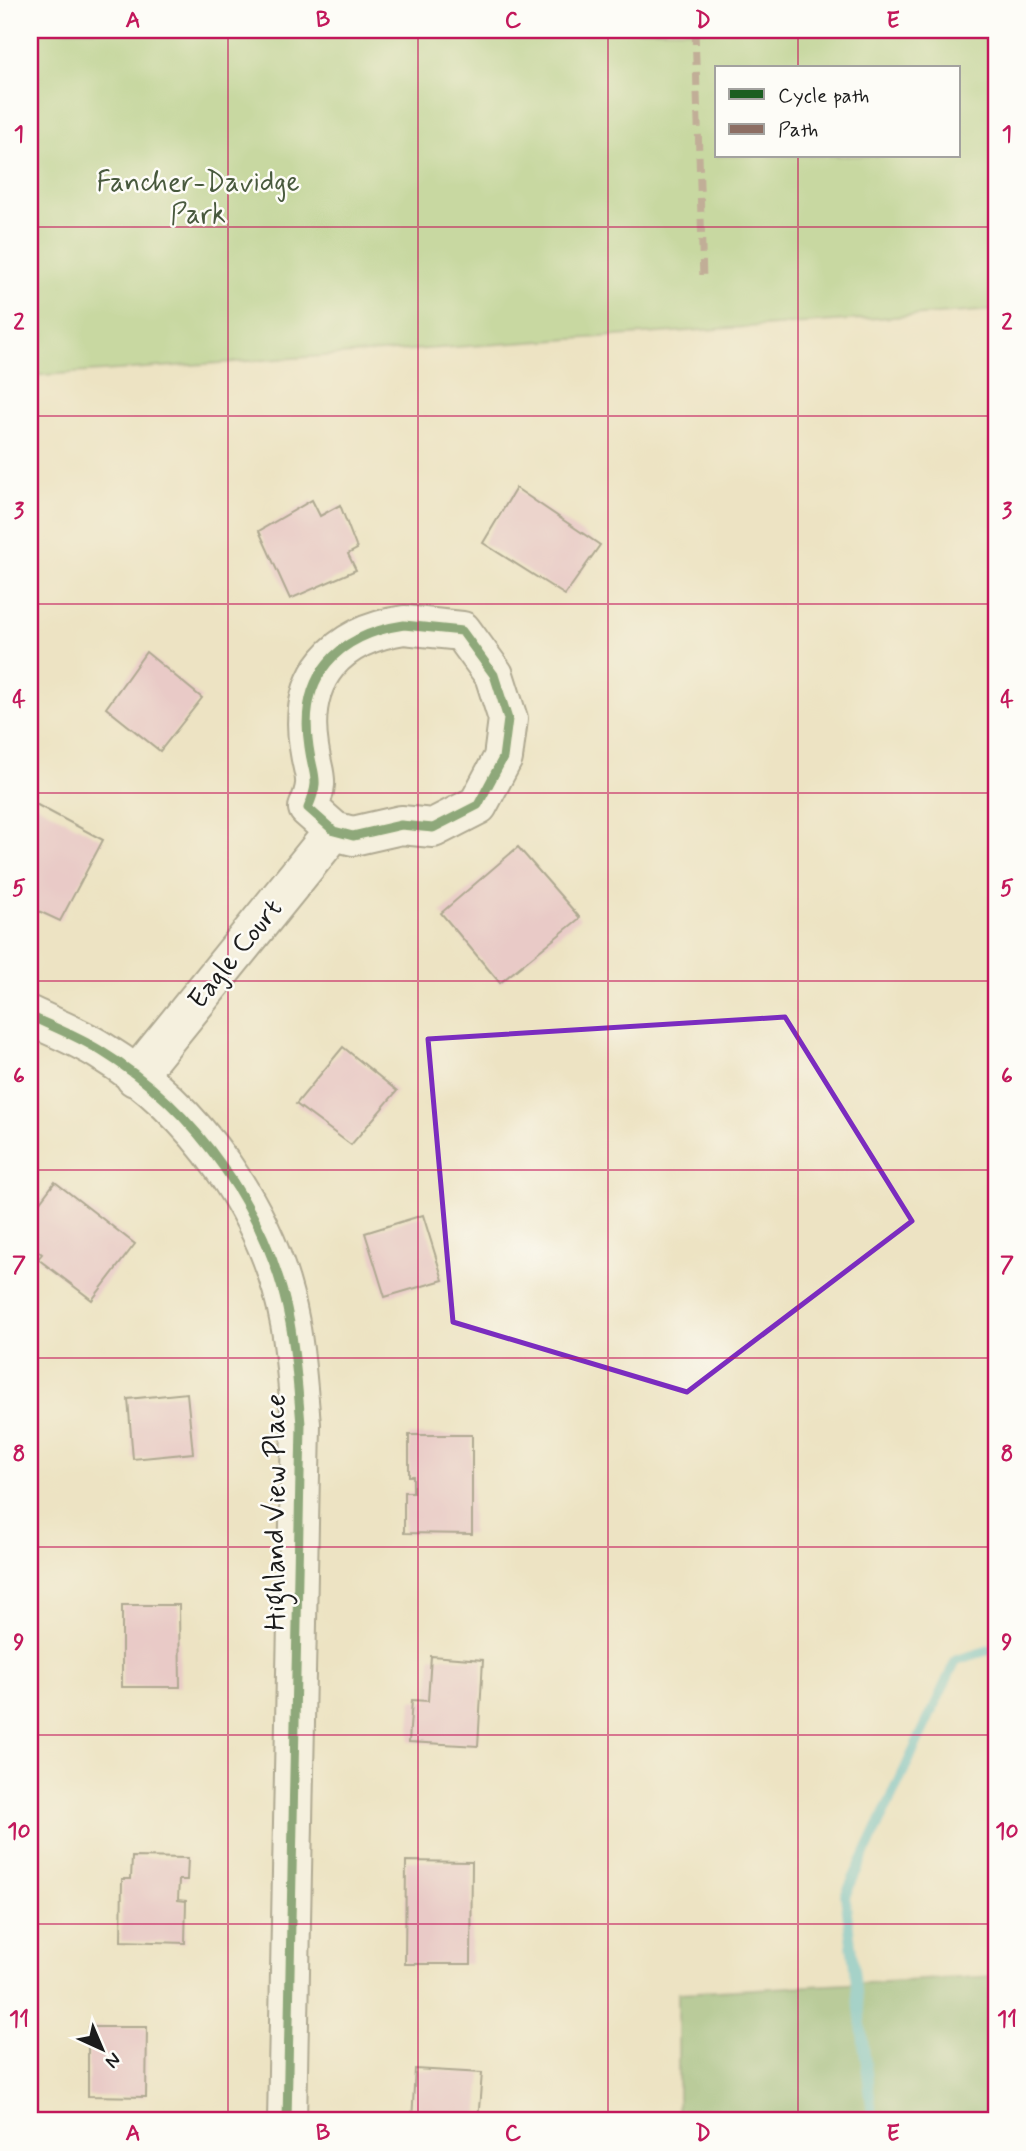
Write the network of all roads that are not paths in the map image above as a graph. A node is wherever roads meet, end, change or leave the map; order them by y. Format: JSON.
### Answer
{"nodes":[{"id":1,"x":334,"y":831,"type":"junction"},
{"id":2,"x":30,"y":1016,"type":"edge"},
{"id":3,"x":135,"y":1077,"type":"junction"},
{"id":4,"x":287,"y":2121,"type":"edge"}],
"edges":[{"from":1,"to":1,"type":"street"},
{"from":1,"to":3,"type":"street","name":"Eagle Court"},
{"from":2,"to":3,"type":"street","name":"Highland View Place"},
{"from":3,"to":4,"type":"street","name":"Highland View Place"}]}
